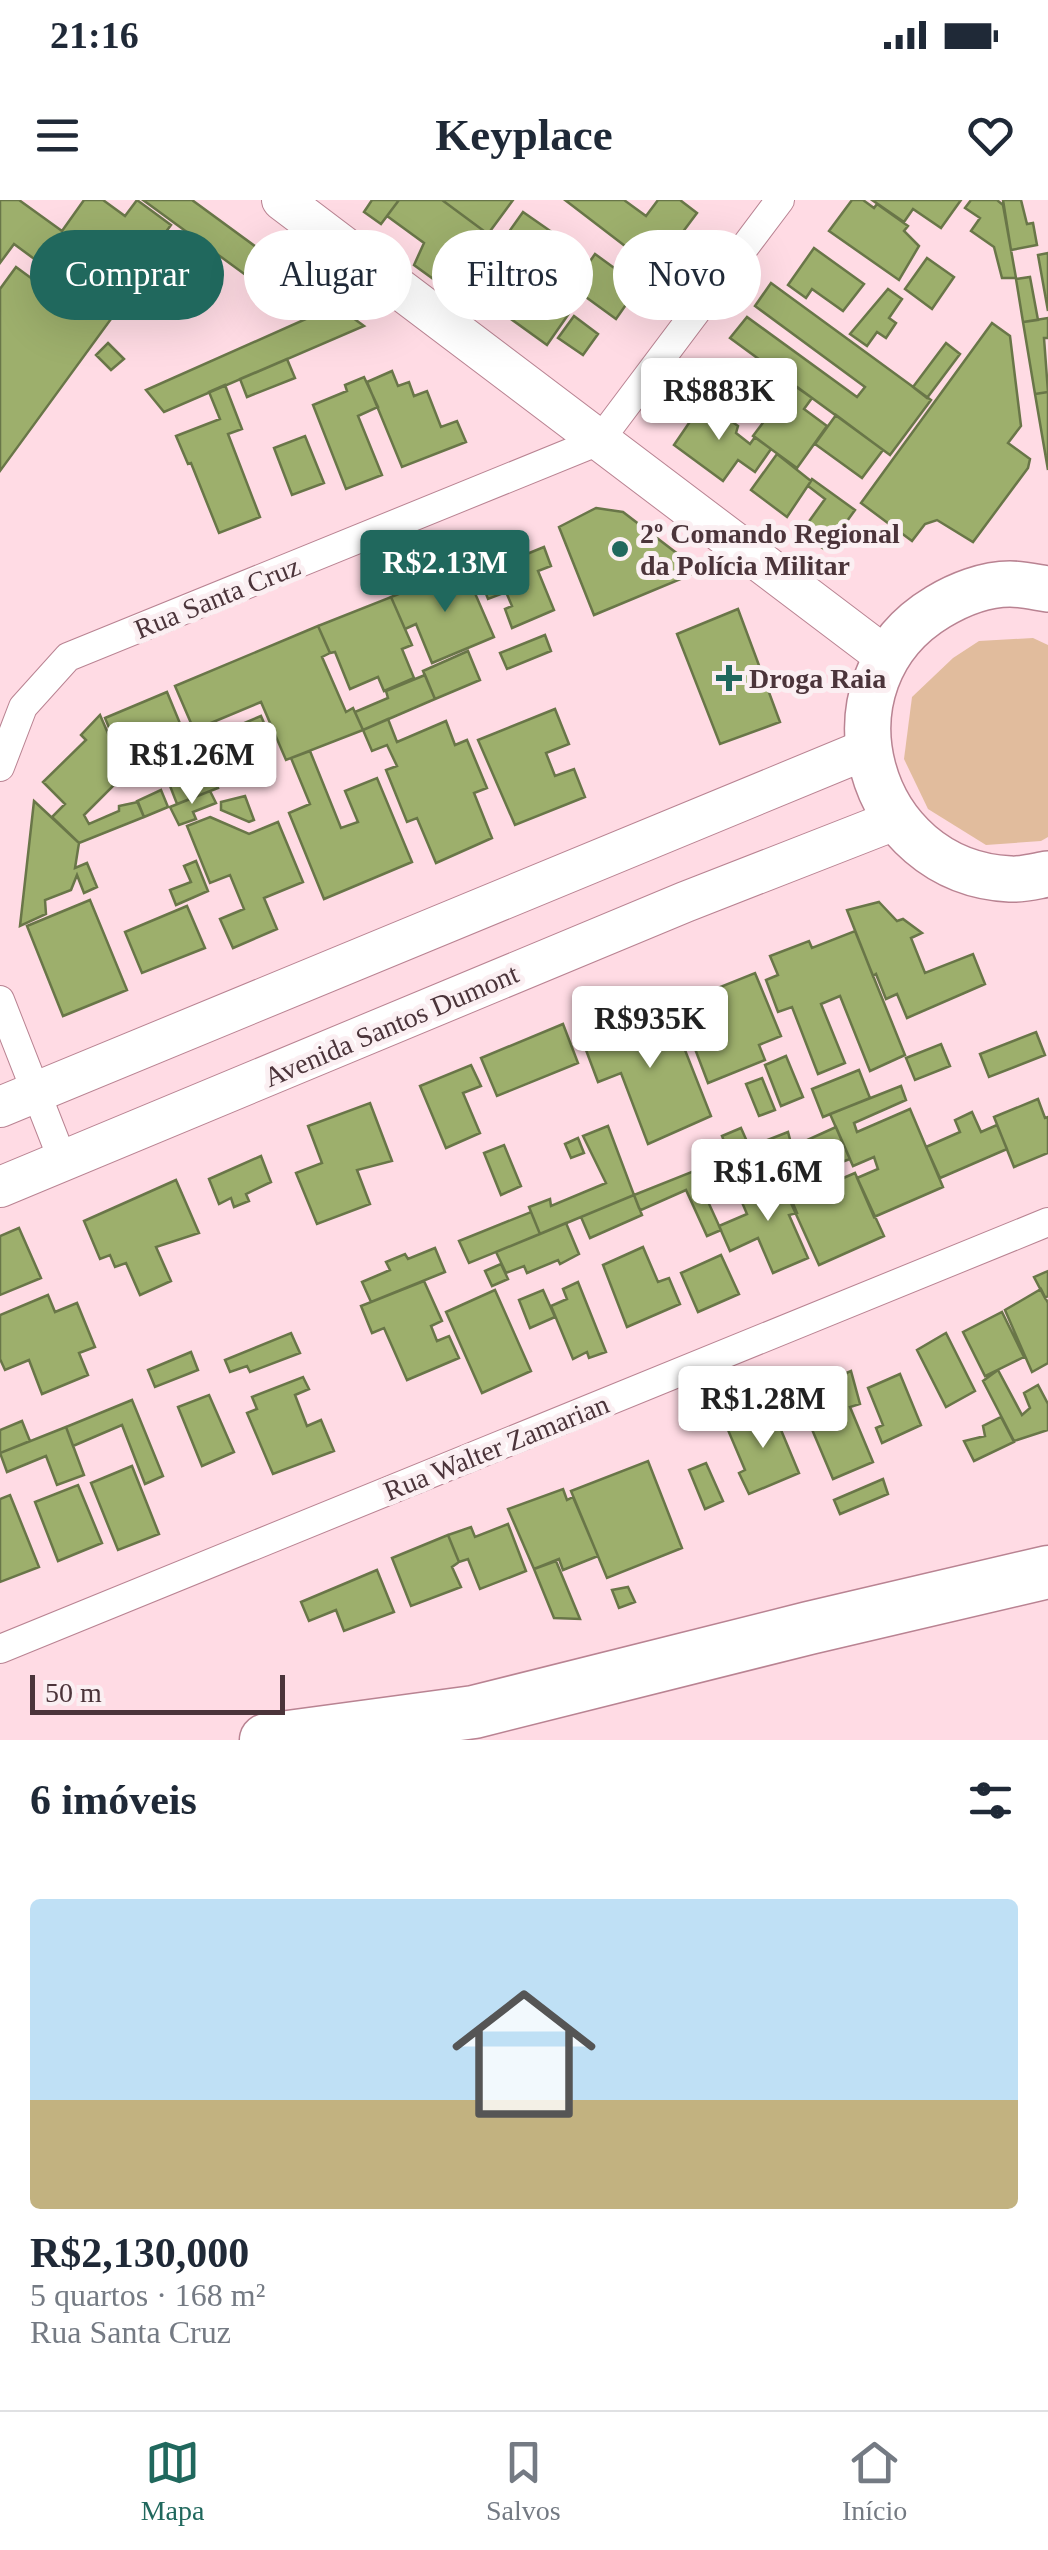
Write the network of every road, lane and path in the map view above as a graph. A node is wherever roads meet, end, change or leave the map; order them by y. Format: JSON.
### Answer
{"nodes":[{"id":1,"x":282,"y":200,"type":"edge"},
{"id":2,"x":780,"y":200,"type":"edge"},
{"id":3,"x":599,"y":441,"type":"junction"},
{"id":4,"x":1048,"y":589,"type":"edge"},
{"id":5,"x":886,"y":658,"type":"junction"},
{"id":6,"x":867,"y":748,"type":"junction"},
{"id":7,"x":0,"y":767,"type":"edge"},
{"id":8,"x":895,"y":820,"type":"junction"},
{"id":9,"x":1048,"y":874,"type":"edge"},
{"id":10,"x":0,"y":1000,"type":"edge"},
{"id":11,"x":17,"y":1100,"type":"edge"},
{"id":12,"x":63,"y":1162,"type":"junction"},
{"id":13,"x":0,"y":1187,"type":"edge"},
{"id":14,"x":1048,"y":1222,"type":"edge"},
{"id":15,"x":1048,"y":1572,"type":"edge"},
{"id":16,"x":0,"y":1650,"type":"edge"},
{"id":17,"x":266,"y":1740,"type":"edge"}],
"edges":[{"from":1,"to":3,"type":"main road"},
{"from":2,"to":3,"type":"street"},
{"from":3,"to":5,"type":"main road"},
{"from":3,"to":7,"type":"street","name":"Rua Santa Cruz"},
{"from":4,"to":5,"type":"main road"},
{"from":5,"to":6,"type":"main road"},
{"from":6,"to":8,"type":"main road"},
{"from":6,"to":11,"type":"main road"},
{"from":8,"to":9,"type":"main road"},
{"from":8,"to":12,"type":"main road","name":"Avenida Santos Dumont"},
{"from":10,"to":11,"type":"street"},
{"from":11,"to":12,"type":"street"},
{"from":12,"to":13,"type":"main road","name":"Avenida Santos Dumont"},
{"from":14,"to":16,"type":"street","name":"Rua Walter Zamarian"},
{"from":15,"to":17,"type":"highway"}]}
